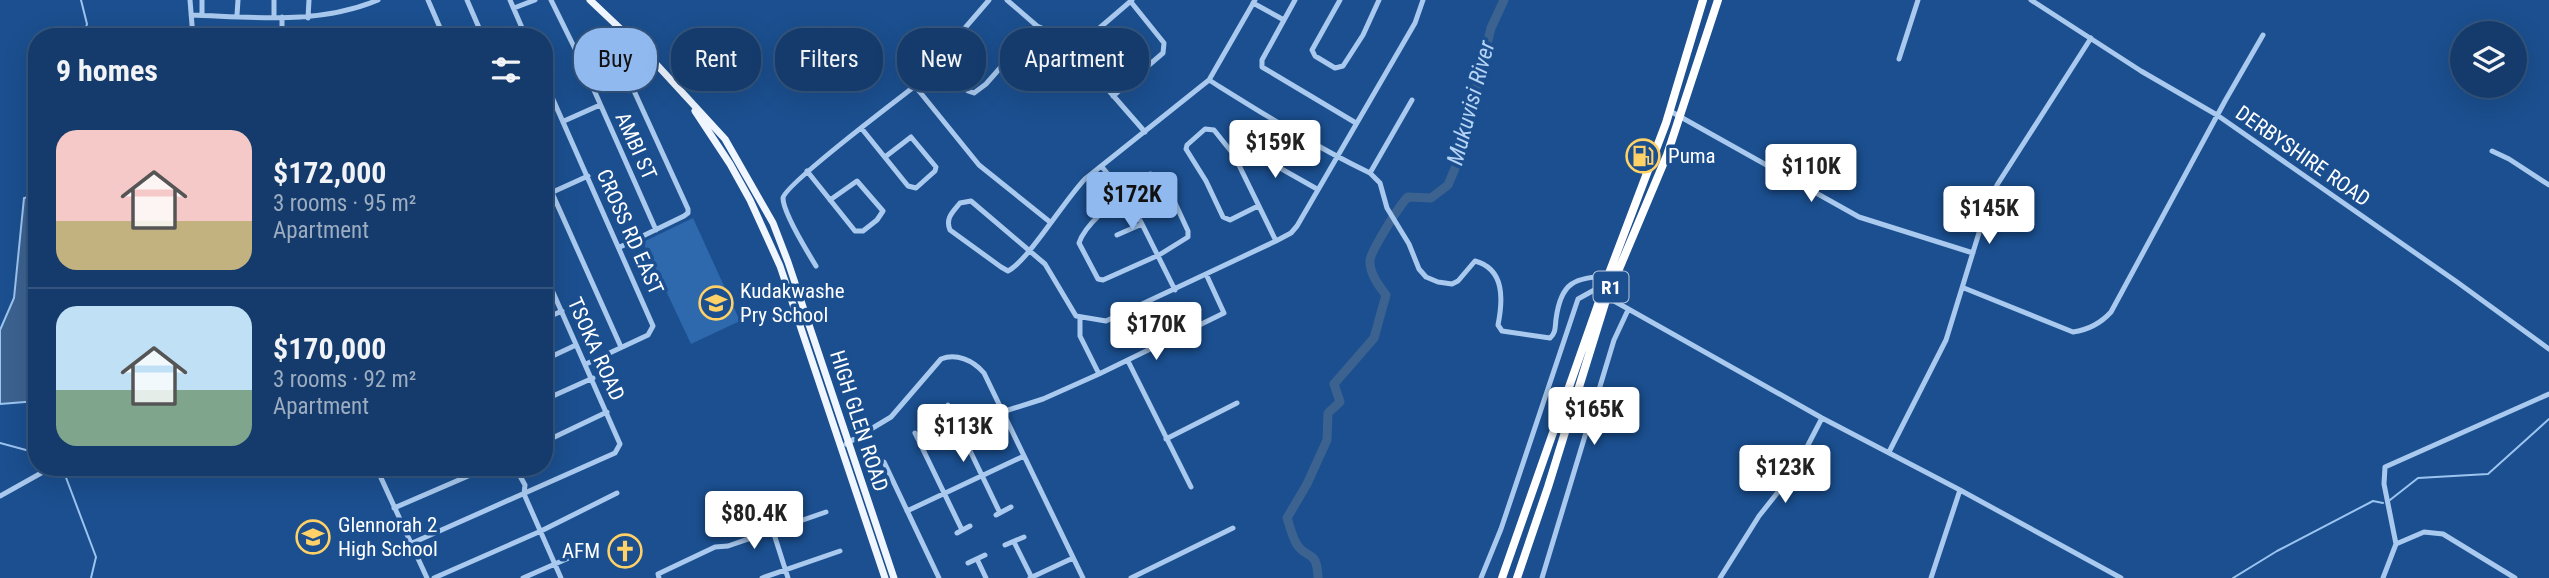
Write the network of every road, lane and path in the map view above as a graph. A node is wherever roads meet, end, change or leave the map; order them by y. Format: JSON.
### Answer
{"nodes":[{"id":1,"x":190,"y":0,"type":"edge"},
{"id":2,"x":202,"y":0,"type":"edge"},
{"id":3,"x":237,"y":0,"type":"edge"},
{"id":4,"x":274,"y":0,"type":"edge"},
{"id":5,"x":309,"y":0,"type":"edge"},
{"id":6,"x":378,"y":0,"type":"edge"},
{"id":7,"x":428,"y":0,"type":"edge"},
{"id":8,"x":467,"y":0,"type":"edge"},
{"id":9,"x":510,"y":0,"type":"edge"},
{"id":10,"x":535,"y":0,"type":"edge"},
{"id":11,"x":551,"y":0,"type":"edge"},
{"id":12,"x":590,"y":0,"type":"edge"},
{"id":13,"x":989,"y":0,"type":"edge"},
{"id":14,"x":1007,"y":0,"type":"edge"},
{"id":15,"x":1295,"y":0,"type":"edge"},
{"id":16,"x":1340,"y":0,"type":"edge"},
{"id":17,"x":1379,"y":0,"type":"edge"},
{"id":18,"x":1423,"y":0,"type":"edge"},
{"id":19,"x":1703,"y":0,"type":"edge"},
{"id":20,"x":1718,"y":0,"type":"edge"},
{"id":21,"x":1918,"y":0,"type":"edge"},
{"id":22,"x":2031,"y":0,"type":"edge"},
{"id":23,"x":1132,"y":1,"type":"edge"},
{"id":24,"x":1254,"y":2,"type":"edge"},
{"id":25,"x":365,"y":3,"type":"edge"},
{"id":26,"x":514,"y":8,"type":"junction"},
{"id":27,"x":191,"y":15,"type":"junction"},
{"id":28,"x":202,"y":15,"type":"junction"},
{"id":29,"x":237,"y":15,"type":"junction"},
{"id":30,"x":274,"y":17,"type":"junction"},
{"id":31,"x":282,"y":17,"type":"junction"},
{"id":32,"x":308,"y":18,"type":"junction"},
{"id":33,"x":1284,"y":20,"type":"junction"},
{"id":34,"x":1037,"y":26,"type":"joint"},
{"id":35,"x":1102,"y":26,"type":"joint"},
{"id":36,"x":192,"y":28,"type":"edge"},
{"id":37,"x":282,"y":28,"type":"edge"},
{"id":38,"x":440,"y":28,"type":"edge"},
{"id":39,"x":478,"y":28,"type":"edge"},
{"id":40,"x":522,"y":28,"type":"edge"},
{"id":41,"x":966,"y":28,"type":"edge"},
{"id":42,"x":1043,"y":28,"type":"edge"},
{"id":43,"x":1100,"y":28,"type":"edge"},
{"id":44,"x":2263,"y":36,"type":"dead end"},
{"id":45,"x":2091,"y":38,"type":"junction"},
{"id":46,"x":574,"y":47,"type":"edge"},
{"id":47,"x":1899,"y":59,"type":"dead end"},
{"id":48,"x":1149,"y":65,"type":"edge"},
{"id":49,"x":1000,"y":69,"type":"edge"},
{"id":50,"x":1209,"y":80,"type":"junction"},
{"id":51,"x":986,"y":84,"type":"edge"},
{"id":52,"x":594,"y":91,"type":"edge"},
{"id":53,"x":634,"y":91,"type":"edge"},
{"id":54,"x":909,"y":91,"type":"edge"},
{"id":55,"x":919,"y":91,"type":"edge"},
{"id":56,"x":1109,"y":91,"type":"edge"},
{"id":57,"x":1119,"y":91,"type":"edge"},
{"id":58,"x":1113,"y":96,"type":"junction"},
{"id":59,"x":553,"y":98,"type":"edge"},
{"id":60,"x":1412,"y":100,"type":"dead end"},
{"id":61,"x":600,"y":105,"type":"junction"},
{"id":62,"x":1670,"y":111,"type":"junction"},
{"id":63,"x":2217,"y":115,"type":"junction"},
{"id":64,"x":1679,"y":117,"type":"junction"},
{"id":65,"x":564,"y":121,"type":"junction"},
{"id":66,"x":1356,"y":123,"type":"junction"},
{"id":67,"x":862,"y":129,"type":"junction"},
{"id":68,"x":1145,"y":132,"type":"junction"},
{"id":69,"x":2492,"y":151,"type":"dead end"},
{"id":70,"x":1234,"y":155,"type":"junction"},
{"id":71,"x":885,"y":157,"type":"junction"},
{"id":72,"x":1337,"y":157,"type":"junction"},
{"id":73,"x":1102,"y":167,"type":"junction"},
{"id":74,"x":807,"y":171,"type":"junction"},
{"id":75,"x":1370,"y":173,"type":"junction"},
{"id":76,"x":588,"y":176,"type":"junction"},
{"id":77,"x":2549,"y":185,"type":"edge"},
{"id":78,"x":1317,"y":189,"type":"junction"},
{"id":79,"x":553,"y":192,"type":"edge"},
{"id":80,"x":553,"y":194,"type":"edge"},
{"id":81,"x":1126,"y":195,"type":"junction"},
{"id":82,"x":830,"y":200,"type":"junction"},
{"id":83,"x":1258,"y":206,"type":"junction"},
{"id":84,"x":1050,"y":222,"type":"junction"},
{"id":85,"x":1142,"y":224,"type":"junction"},
{"id":86,"x":656,"y":230,"type":"junction"},
{"id":87,"x":1117,"y":235,"type":"dead end"},
{"id":88,"x":1276,"y":241,"type":"junction"},
{"id":89,"x":620,"y":247,"type":"junction"},
{"id":90,"x":1029,"y":249,"type":"junction"},
{"id":91,"x":1973,"y":253,"type":"junction"},
{"id":92,"x":1159,"y":255,"type":"junction"},
{"id":93,"x":816,"y":266,"type":"dead end"},
{"id":94,"x":1206,"y":274,"type":"junction"},
{"id":95,"x":1607,"y":280,"type":"junction"},
{"id":96,"x":1964,"y":288,"type":"junction"},
{"id":97,"x":1175,"y":290,"type":"junction"},
{"id":98,"x":553,"y":292,"type":"edge"},
{"id":99,"x":1607,"y":297,"type":"junction"},
{"id":100,"x":1628,"y":310,"type":"junction"},
{"id":101,"x":562,"y":311,"type":"junction"},
{"id":102,"x":553,"y":315,"type":"edge"},
{"id":103,"x":1080,"y":318,"type":"junction"},
{"id":104,"x":576,"y":345,"type":"junction"},
{"id":105,"x":621,"y":347,"type":"junction"},
{"id":106,"x":2549,"y":349,"type":"edge"},
{"id":107,"x":553,"y":356,"type":"edge"},
{"id":108,"x":1128,"y":361,"type":"junction"},
{"id":109,"x":586,"y":364,"type":"junction"},
{"id":110,"x":1099,"y":374,"type":"junction"},
{"id":111,"x":593,"y":378,"type":"junction"},
{"id":112,"x":2549,"y":394,"type":"edge"},
{"id":113,"x":553,"y":396,"type":"edge"},
{"id":114,"x":1237,"y":403,"type":"dead end"},
{"id":115,"x":948,"y":405,"type":"dead end"},
{"id":116,"x":607,"y":412,"type":"junction"},
{"id":117,"x":1002,"y":412,"type":"junction"},
{"id":118,"x":1822,"y":418,"type":"junction"},
{"id":119,"x":915,"y":433,"type":"dead end"},
{"id":120,"x":553,"y":438,"type":"edge"},
{"id":121,"x":1166,"y":439,"type":"junction"},
{"id":122,"x":844,"y":445,"type":"junction"},
{"id":123,"x":1889,"y":452,"type":"junction"},
{"id":124,"x":1024,"y":456,"type":"junction"},
{"id":125,"x":884,"y":462,"type":"dead end"},
{"id":126,"x":983,"y":475,"type":"junction"},
{"id":127,"x":36,"y":476,"type":"edge"},
{"id":128,"x":381,"y":476,"type":"edge"},
{"id":129,"x":468,"y":476,"type":"edge"},
{"id":130,"x":520,"y":476,"type":"edge"},
{"id":131,"x":1191,"y":487,"type":"dead end"},
{"id":132,"x":1960,"y":490,"type":"junction"},
{"id":133,"x":617,"y":493,"type":"dead end"},
{"id":134,"x":945,"y":493,"type":"junction"},
{"id":135,"x":524,"y":494,"type":"junction"},
{"id":136,"x":0,"y":496,"type":"edge"},
{"id":137,"x":1011,"y":507,"type":"dead end"},
{"id":138,"x":394,"y":508,"type":"junction"},
{"id":139,"x":826,"y":512,"type":"dead end"},
{"id":140,"x":907,"y":512,"type":"junction"},
{"id":141,"x":970,"y":526,"type":"dead end"},
{"id":142,"x":1233,"y":528,"type":"dead end"},
{"id":143,"x":541,"y":531,"type":"junction"},
{"id":144,"x":773,"y":531,"type":"junction"},
{"id":145,"x":1024,"y":537,"type":"dead end"},
{"id":146,"x":1014,"y":542,"type":"junction"},
{"id":147,"x":410,"y":544,"type":"junction"},
{"id":148,"x":2396,"y":544,"type":"junction"},
{"id":149,"x":1005,"y":545,"type":"dead end"},
{"id":150,"x":596,"y":546,"type":"dead end"},
{"id":151,"x":840,"y":551,"type":"dead end"},
{"id":152,"x":985,"y":555,"type":"dead end"},
{"id":153,"x":1073,"y":558,"type":"junction"},
{"id":154,"x":977,"y":559,"type":"junction"},
{"id":155,"x":968,"y":563,"type":"dead end"},
{"id":156,"x":555,"y":564,"type":"junction"},
{"id":157,"x":785,"y":570,"type":"junction"},
{"id":158,"x":427,"y":578,"type":"edge"},
{"id":159,"x":433,"y":578,"type":"edge"},
{"id":160,"x":523,"y":578,"type":"edge"},
{"id":161,"x":561,"y":578,"type":"edge"},
{"id":162,"x":659,"y":578,"type":"edge"},
{"id":163,"x":762,"y":578,"type":"edge"},
{"id":164,"x":788,"y":578,"type":"edge"},
{"id":165,"x":885,"y":578,"type":"edge"},
{"id":166,"x":894,"y":578,"type":"edge"},
{"id":167,"x":939,"y":578,"type":"edge"},
{"id":168,"x":986,"y":578,"type":"edge"},
{"id":169,"x":1031,"y":578,"type":"edge"},
{"id":170,"x":1083,"y":578,"type":"edge"},
{"id":171,"x":1131,"y":578,"type":"edge"},
{"id":172,"x":1481,"y":578,"type":"edge"},
{"id":173,"x":1502,"y":578,"type":"edge"},
{"id":174,"x":1517,"y":578,"type":"edge"},
{"id":175,"x":1542,"y":578,"type":"edge"},
{"id":176,"x":1720,"y":578,"type":"edge"},
{"id":177,"x":1931,"y":578,"type":"edge"},
{"id":178,"x":2121,"y":578,"type":"edge"},
{"id":179,"x":2382,"y":578,"type":"edge"},
{"id":180,"x":2515,"y":578,"type":"edge"}],
"edges":[{"from":1,"to":27,"type":"street"},
{"from":2,"to":28,"type":"street"},
{"from":3,"to":29,"type":"street"},
{"from":4,"to":30,"type":"street"},
{"from":5,"to":32,"type":"street"},
{"from":6,"to":25,"type":"street"},
{"from":7,"to":38,"type":"street"},
{"from":8,"to":39,"type":"street"},
{"from":9,"to":26,"type":"street"},
{"from":10,"to":26,"type":"street"},
{"from":11,"to":46,"type":"street","name":"AMBI ST"},
{"from":12,"to":122,"type":"main road","name":"HIGH GLEN ROAD"},
{"from":13,"to":41,"type":"street"},
{"from":14,"to":34,"type":"street"},
{"from":15,"to":33,"type":"street"},
{"from":16,"to":17,"type":"street"},
{"from":18,"to":66,"type":"street"},
{"from":19,"to":62,"type":"highway","number":"R1"},
{"from":20,"to":64,"type":"highway","number":"R1"},
{"from":21,"to":47,"type":"street"},
{"from":22,"to":45,"type":"street","name":"DERBYSHIRE ROAD"},
{"from":23,"to":35,"type":"street"},
{"from":23,"to":48,"type":"street"},
{"from":24,"to":33,"type":"street"},
{"from":24,"to":50,"type":"street"},
{"from":25,"to":32,"type":"street"},
{"from":26,"to":40,"type":"street"},
{"from":27,"to":28,"type":"street"},
{"from":27,"to":36,"type":"street"},
{"from":28,"to":29,"type":"street"},
{"from":29,"to":30,"type":"street"},
{"from":30,"to":31,"type":"street"},
{"from":31,"to":32,"type":"street"},
{"from":31,"to":37,"type":"street"},
{"from":33,"to":66,"type":"street"},
{"from":34,"to":42,"type":"street"},
{"from":35,"to":43,"type":"street"},
{"from":44,"to":63,"type":"street"},
{"from":45,"to":63,"type":"street","name":"DERBYSHIRE ROAD"},
{"from":45,"to":91,"type":"street"},
{"from":49,"to":51,"type":"street"},
{"from":50,"to":68,"type":"street"},
{"from":50,"to":72,"type":"street"},
{"from":52,"to":61,"type":"street","name":"AMBI ST"},
{"from":53,"to":86,"type":"street"},
{"from":54,"to":67,"type":"street"},
{"from":55,"to":84,"type":"street"},
{"from":56,"to":58,"type":"street"},
{"from":57,"to":58,"type":"street"},
{"from":58,"to":68,"type":"street"},
{"from":59,"to":65,"type":"street","name":"CROSS RD EAST"},
{"from":60,"to":75,"type":"street"},
{"from":61,"to":65,"type":"street"},
{"from":61,"to":86,"type":"street","name":"AMBI ST"},
{"from":62,"to":64,"type":"street"},
{"from":62,"to":95,"type":"highway","number":"R1"},
{"from":63,"to":96,"type":"street"},
{"from":63,"to":106,"type":"street","name":"DERBYSHIRE ROAD"},
{"from":64,"to":91,"type":"street"},
{"from":64,"to":99,"type":"highway","number":"R1"},
{"from":65,"to":76,"type":"street","name":"CROSS RD EAST"},
{"from":66,"to":72,"type":"street"},
{"from":67,"to":71,"type":"street"},
{"from":67,"to":74,"type":"street"},
{"from":68,"to":73,"type":"street"},
{"from":69,"to":77,"type":"street"},
{"from":70,"to":78,"type":"street"},
{"from":70,"to":83,"type":"street"},
{"from":70,"to":83,"type":"street"},
{"from":71,"to":71,"type":"street"},
{"from":72,"to":75,"type":"street"},
{"from":72,"to":78,"type":"street"},
{"from":73,"to":81,"type":"street"},
{"from":73,"to":84,"type":"street"},
{"from":74,"to":82,"type":"street"},
{"from":74,"to":93,"type":"street"},
{"from":75,"to":95,"type":"street"},
{"from":76,"to":79,"type":"street"},
{"from":76,"to":89,"type":"street","name":"CROSS RD EAST"},
{"from":78,"to":88,"type":"street"},
{"from":80,"to":105,"type":"street"},
{"from":81,"to":85,"type":"street"},
{"from":81,"to":92,"type":"street"},
{"from":81,"to":92,"type":"street"},
{"from":82,"to":82,"type":"street"},
{"from":83,"to":88,"type":"street"},
{"from":84,"to":90,"type":"street"},
{"from":85,"to":87,"type":"street"},
{"from":85,"to":92,"type":"street"},
{"from":86,"to":89,"type":"street"},
{"from":88,"to":94,"type":"street"},
{"from":89,"to":105,"type":"street","name":"CROSS RD EAST"},
{"from":90,"to":90,"type":"street"},
{"from":90,"to":103,"type":"street"},
{"from":91,"to":96,"type":"street"},
{"from":92,"to":97,"type":"street"},
{"from":94,"to":97,"type":"street"},
{"from":94,"to":108,"type":"street"},
{"from":95,"to":172,"type":"street"},
{"from":95,"to":173,"type":"highway","number":"R1"},
{"from":96,"to":123,"type":"street"},
{"from":97,"to":103,"type":"street"},
{"from":98,"to":101,"type":"street","name":"TSOKA ROAD"},
{"from":99,"to":100,"type":"street"},
{"from":99,"to":174,"type":"highway","number":"R1"},
{"from":100,"to":118,"type":"street"},
{"from":100,"to":175,"type":"street"},
{"from":101,"to":102,"type":"street"},
{"from":101,"to":104,"type":"street","name":"TSOKA ROAD"},
{"from":103,"to":110,"type":"street"},
{"from":104,"to":107,"type":"street"},
{"from":104,"to":109,"type":"street","name":"TSOKA ROAD"},
{"from":105,"to":109,"type":"street","name":"CROSS RD EAST"},
{"from":108,"to":110,"type":"street"},
{"from":108,"to":121,"type":"street"},
{"from":109,"to":111,"type":"street","name":"TSOKA ROAD"},
{"from":110,"to":117,"type":"street"},
{"from":111,"to":113,"type":"street"},
{"from":111,"to":116,"type":"street","name":"TSOKA ROAD"},
{"from":112,"to":148,"type":"street"},
{"from":114,"to":121,"type":"street"},
{"from":115,"to":126,"type":"street"},
{"from":116,"to":120,"type":"street"},
{"from":116,"to":135,"type":"street","name":"TSOKA ROAD"},
{"from":117,"to":122,"type":"street"},
{"from":117,"to":124,"type":"street"},
{"from":118,"to":123,"type":"street"},
{"from":118,"to":176,"type":"street"},
{"from":119,"to":134,"type":"street"},
{"from":121,"to":131,"type":"street"},
{"from":122,"to":165,"type":"main road","name":"HIGH GLEN ROAD"},
{"from":122,"to":166,"type":"main road","name":"HIGH GLEN ROAD"},
{"from":123,"to":132,"type":"street"},
{"from":124,"to":126,"type":"street"},
{"from":124,"to":153,"type":"street"},
{"from":125,"to":140,"type":"street"},
{"from":126,"to":134,"type":"street"},
{"from":126,"to":137,"type":"street"},
{"from":127,"to":136,"type":"street"},
{"from":128,"to":138,"type":"street"},
{"from":129,"to":138,"type":"street"},
{"from":130,"to":135,"type":"street"},
{"from":132,"to":177,"type":"street"},
{"from":132,"to":178,"type":"street"},
{"from":133,"to":143,"type":"street"},
{"from":134,"to":140,"type":"street"},
{"from":134,"to":141,"type":"street"},
{"from":135,"to":143,"type":"street"},
{"from":135,"to":147,"type":"street"},
{"from":138,"to":147,"type":"street"},
{"from":139,"to":144,"type":"street"},
{"from":140,"to":167,"type":"street"},
{"from":142,"to":171,"type":"street"},
{"from":143,"to":156,"type":"street"},
{"from":143,"to":159,"type":"street"},
{"from":144,"to":157,"type":"street"},
{"from":144,"to":162,"type":"street"},
{"from":145,"to":146,"type":"street"},
{"from":146,"to":149,"type":"street"},
{"from":146,"to":169,"type":"street"},
{"from":147,"to":158,"type":"street"},
{"from":148,"to":179,"type":"street"},
{"from":148,"to":180,"type":"street"},
{"from":150,"to":156,"type":"street"},
{"from":151,"to":157,"type":"street"},
{"from":152,"to":154,"type":"street"},
{"from":153,"to":169,"type":"street"},
{"from":153,"to":170,"type":"street"},
{"from":154,"to":155,"type":"street"},
{"from":154,"to":168,"type":"street"},
{"from":156,"to":160,"type":"street"},
{"from":156,"to":161,"type":"street"},
{"from":157,"to":163,"type":"street"},
{"from":157,"to":164,"type":"street"}]}
